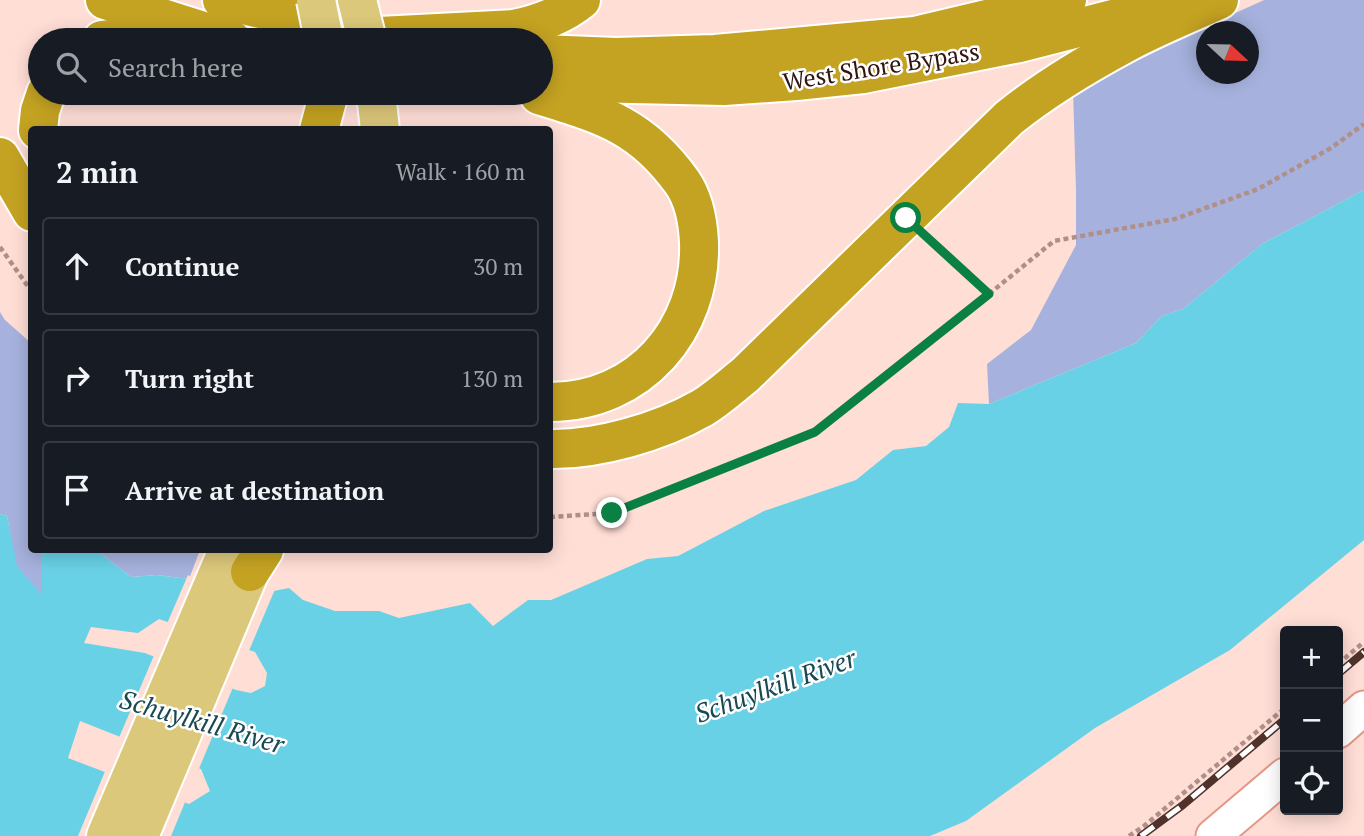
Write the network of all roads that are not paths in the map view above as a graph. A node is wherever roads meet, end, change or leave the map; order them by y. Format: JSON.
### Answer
{"nodes":[{"id":1,"x":105,"y":0,"type":"edge"},
{"id":2,"x":316,"y":0,"type":"edge"},
{"id":3,"x":357,"y":0,"type":"edge"},
{"id":4,"x":581,"y":0,"type":"edge"},
{"id":5,"x":1067,"y":0,"type":"edge"},
{"id":6,"x":1174,"y":0,"type":"edge"},
{"id":7,"x":1219,"y":0,"type":"edge"},
{"id":8,"x":226,"y":1,"type":"edge"},
{"id":9,"x":194,"y":28,"type":"edge"},
{"id":10,"x":322,"y":28,"type":"edge"},
{"id":11,"x":338,"y":28,"type":"edge"},
{"id":12,"x":376,"y":28,"type":"edge"},
{"id":13,"x":519,"y":28,"type":"edge"},
{"id":14,"x":553,"y":54,"type":"edge"},
{"id":15,"x":553,"y":82,"type":"edge"},
{"id":16,"x":553,"y":99,"type":"edge"},
{"id":17,"x":42,"y":105,"type":"edge"},
{"id":18,"x":327,"y":105,"type":"edge"},
{"id":19,"x":333,"y":105,"type":"edge"},
{"id":20,"x":377,"y":105,"type":"edge"},
{"id":21,"x":38,"y":126,"type":"edge"},
{"id":22,"x":320,"y":126,"type":"edge"},
{"id":23,"x":337,"y":126,"type":"edge"},
{"id":24,"x":380,"y":126,"type":"edge"},
{"id":25,"x":0,"y":157,"type":"edge"},
{"id":26,"x":28,"y":205,"type":"edge"},
{"id":27,"x":553,"y":402,"type":"edge"},
{"id":28,"x":553,"y":449,"type":"edge"},
{"id":29,"x":250,"y":555,"type":"edge"},
{"id":30,"x":1364,"y":708,"type":"edge"},
{"id":31,"x":1343,"y":727,"type":"edge"},
{"id":32,"x":1280,"y":779,"type":"edge"},
{"id":33,"x":106,"y":836,"type":"edge"},
{"id":34,"x":139,"y":836,"type":"edge"},
{"id":35,"x":1213,"y":836,"type":"edge"}],
"edges":[{"from":1,"to":9,"type":"highway"},
{"from":2,"to":10,"type":"main road","bridge":true},
{"from":3,"to":12,"type":"main road","bridge":true},
{"from":4,"to":13,"type":"highway"},
{"from":5,"to":14,"type":"highway","name":"West Shore Bypass"},
{"from":6,"to":15,"type":"highway","name":"West Shore Bypass"},
{"from":7,"to":28,"type":"highway"},
{"from":8,"to":11,"type":"highway"},
{"from":16,"to":27,"type":"highway"},
{"from":17,"to":21,"type":"highway"},
{"from":18,"to":22,"type":"highway"},
{"from":19,"to":23,"type":"main road"},
{"from":20,"to":24,"type":"main road"},
{"from":25,"to":26,"type":"highway"},
{"from":29,"to":33,"type":"main road"},
{"from":29,"to":34,"type":"main road"},
{"from":30,"to":31,"type":"street"},
{"from":32,"to":35,"type":"street"}]}
